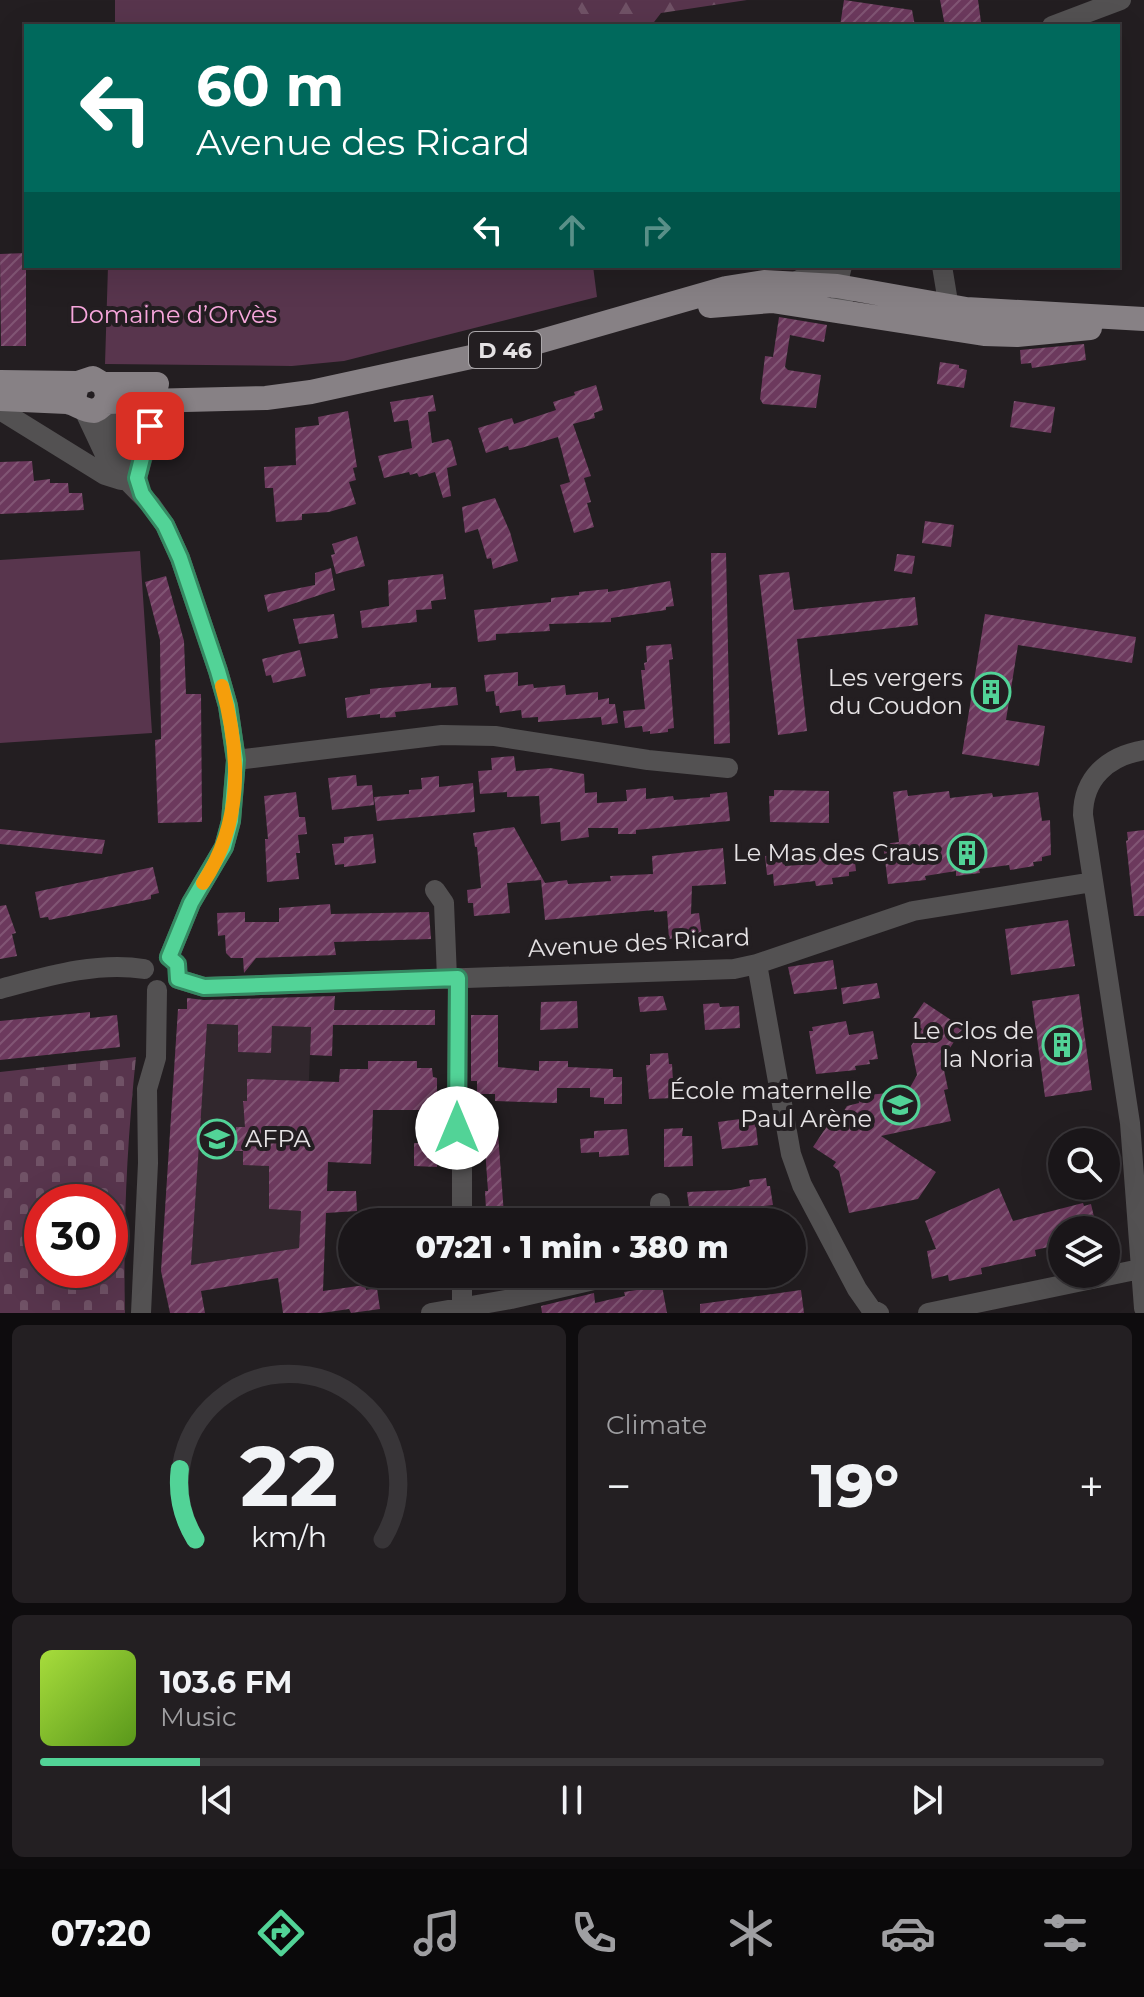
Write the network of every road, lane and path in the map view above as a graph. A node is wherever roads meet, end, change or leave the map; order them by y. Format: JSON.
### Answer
{"nodes":[{"id":1,"x":1121,"y":0,"type":"edge"},
{"id":2,"x":1057,"y":24,"type":"edge"},
{"id":3,"x":835,"y":273,"type":"edge"},
{"id":4,"x":949,"y":291,"type":"edge"},
{"id":5,"x":637,"y":315,"type":"junction"},
{"id":6,"x":865,"y":316,"type":"junction"},
{"id":7,"x":1144,"y":321,"type":"edge"},
{"id":8,"x":371,"y":378,"type":"junction"},
{"id":9,"x":0,"y":382,"type":"edge"},
{"id":10,"x":92,"y":398,"type":"junction"},
{"id":11,"x":0,"y":399,"type":"edge"},
{"id":12,"x":174,"y":401,"type":"junction"},
{"id":13,"x":0,"y":410,"type":"edge"},
{"id":14,"x":135,"y":485,"type":"junction"},
{"id":15,"x":1144,"y":750,"type":"edge"},
{"id":16,"x":236,"y":760,"type":"junction"},
{"id":17,"x":728,"y":768,"type":"dead end"},
{"id":18,"x":1093,"y":882,"type":"junction"},
{"id":19,"x":435,"y":890,"type":"dead end"},
{"id":20,"x":169,"y":957,"type":"junction"},
{"id":21,"x":757,"y":964,"type":"junction"},
{"id":22,"x":144,"y":969,"type":"junction"},
{"id":23,"x":452,"y":978,"type":"junction"},
{"id":24,"x":178,"y":979,"type":"junction"},
{"id":25,"x":0,"y":989,"type":"edge"},
{"id":26,"x":157,"y":990,"type":"junction"},
{"id":27,"x":462,"y":1208,"type":"edge"},
{"id":28,"x":1140,"y":1269,"type":"junction"},
{"id":29,"x":462,"y":1288,"type":"edge"},
{"id":30,"x":553,"y":1288,"type":"edge"},
{"id":31,"x":462,"y":1307,"type":"junction"},
{"id":32,"x":1144,"y":1308,"type":"edge"},
{"id":33,"x":141,"y":1313,"type":"edge"},
{"id":34,"x":431,"y":1313,"type":"edge"},
{"id":35,"x":879,"y":1313,"type":"edge"},
{"id":36,"x":928,"y":1313,"type":"edge"}],
"edges":[{"from":1,"to":2,"type":"street"},
{"from":3,"to":4,"type":"main road","number":"D 46"},
{"from":3,"to":5,"type":"main road","number":"D 46"},
{"from":3,"to":6,"type":"street"},
{"from":4,"to":6,"type":"street"},
{"from":4,"to":7,"type":"main road","number":"D 46"},
{"from":5,"to":6,"type":"main road","number":"D 46"},
{"from":5,"to":8,"type":"main road","number":"D 46"},
{"from":6,"to":7,"type":"main road","number":"D 46"},
{"from":8,"to":10,"type":"main road","number":"D 46"},
{"from":8,"to":12,"type":"main road","number":"D 46"},
{"from":9,"to":10,"type":"main road","number":"D 46"},
{"from":10,"to":11,"type":"main road","number":"D 46"},
{"from":10,"to":12,"type":"main road","number":"D 46"},
{"from":10,"to":14,"type":"street"},
{"from":12,"to":14,"type":"street"},
{"from":13,"to":14,"type":"street"},
{"from":14,"to":16,"type":"street"},
{"from":15,"to":18,"type":"street"},
{"from":16,"to":17,"type":"street"},
{"from":16,"to":20,"type":"street"},
{"from":18,"to":21,"type":"street","name":"Avenue des Ricard"},
{"from":18,"to":28,"type":"street"},
{"from":19,"to":23,"type":"street"},
{"from":20,"to":22,"type":"street"},
{"from":20,"to":24,"type":"street"},
{"from":21,"to":23,"type":"street","name":"Avenue des Ricard"},
{"from":21,"to":35,"type":"street"},
{"from":22,"to":25,"type":"street"},
{"from":22,"to":26,"type":"street"},
{"from":23,"to":24,"type":"street","name":"Avenue des Ricard"},
{"from":23,"to":27,"type":"street"},
{"from":24,"to":26,"type":"street"},
{"from":26,"to":33,"type":"street"},
{"from":28,"to":32,"type":"street"},
{"from":28,"to":36,"type":"street"},
{"from":29,"to":31,"type":"street"},
{"from":30,"to":31,"type":"street"},
{"from":31,"to":34,"type":"street"}]}
